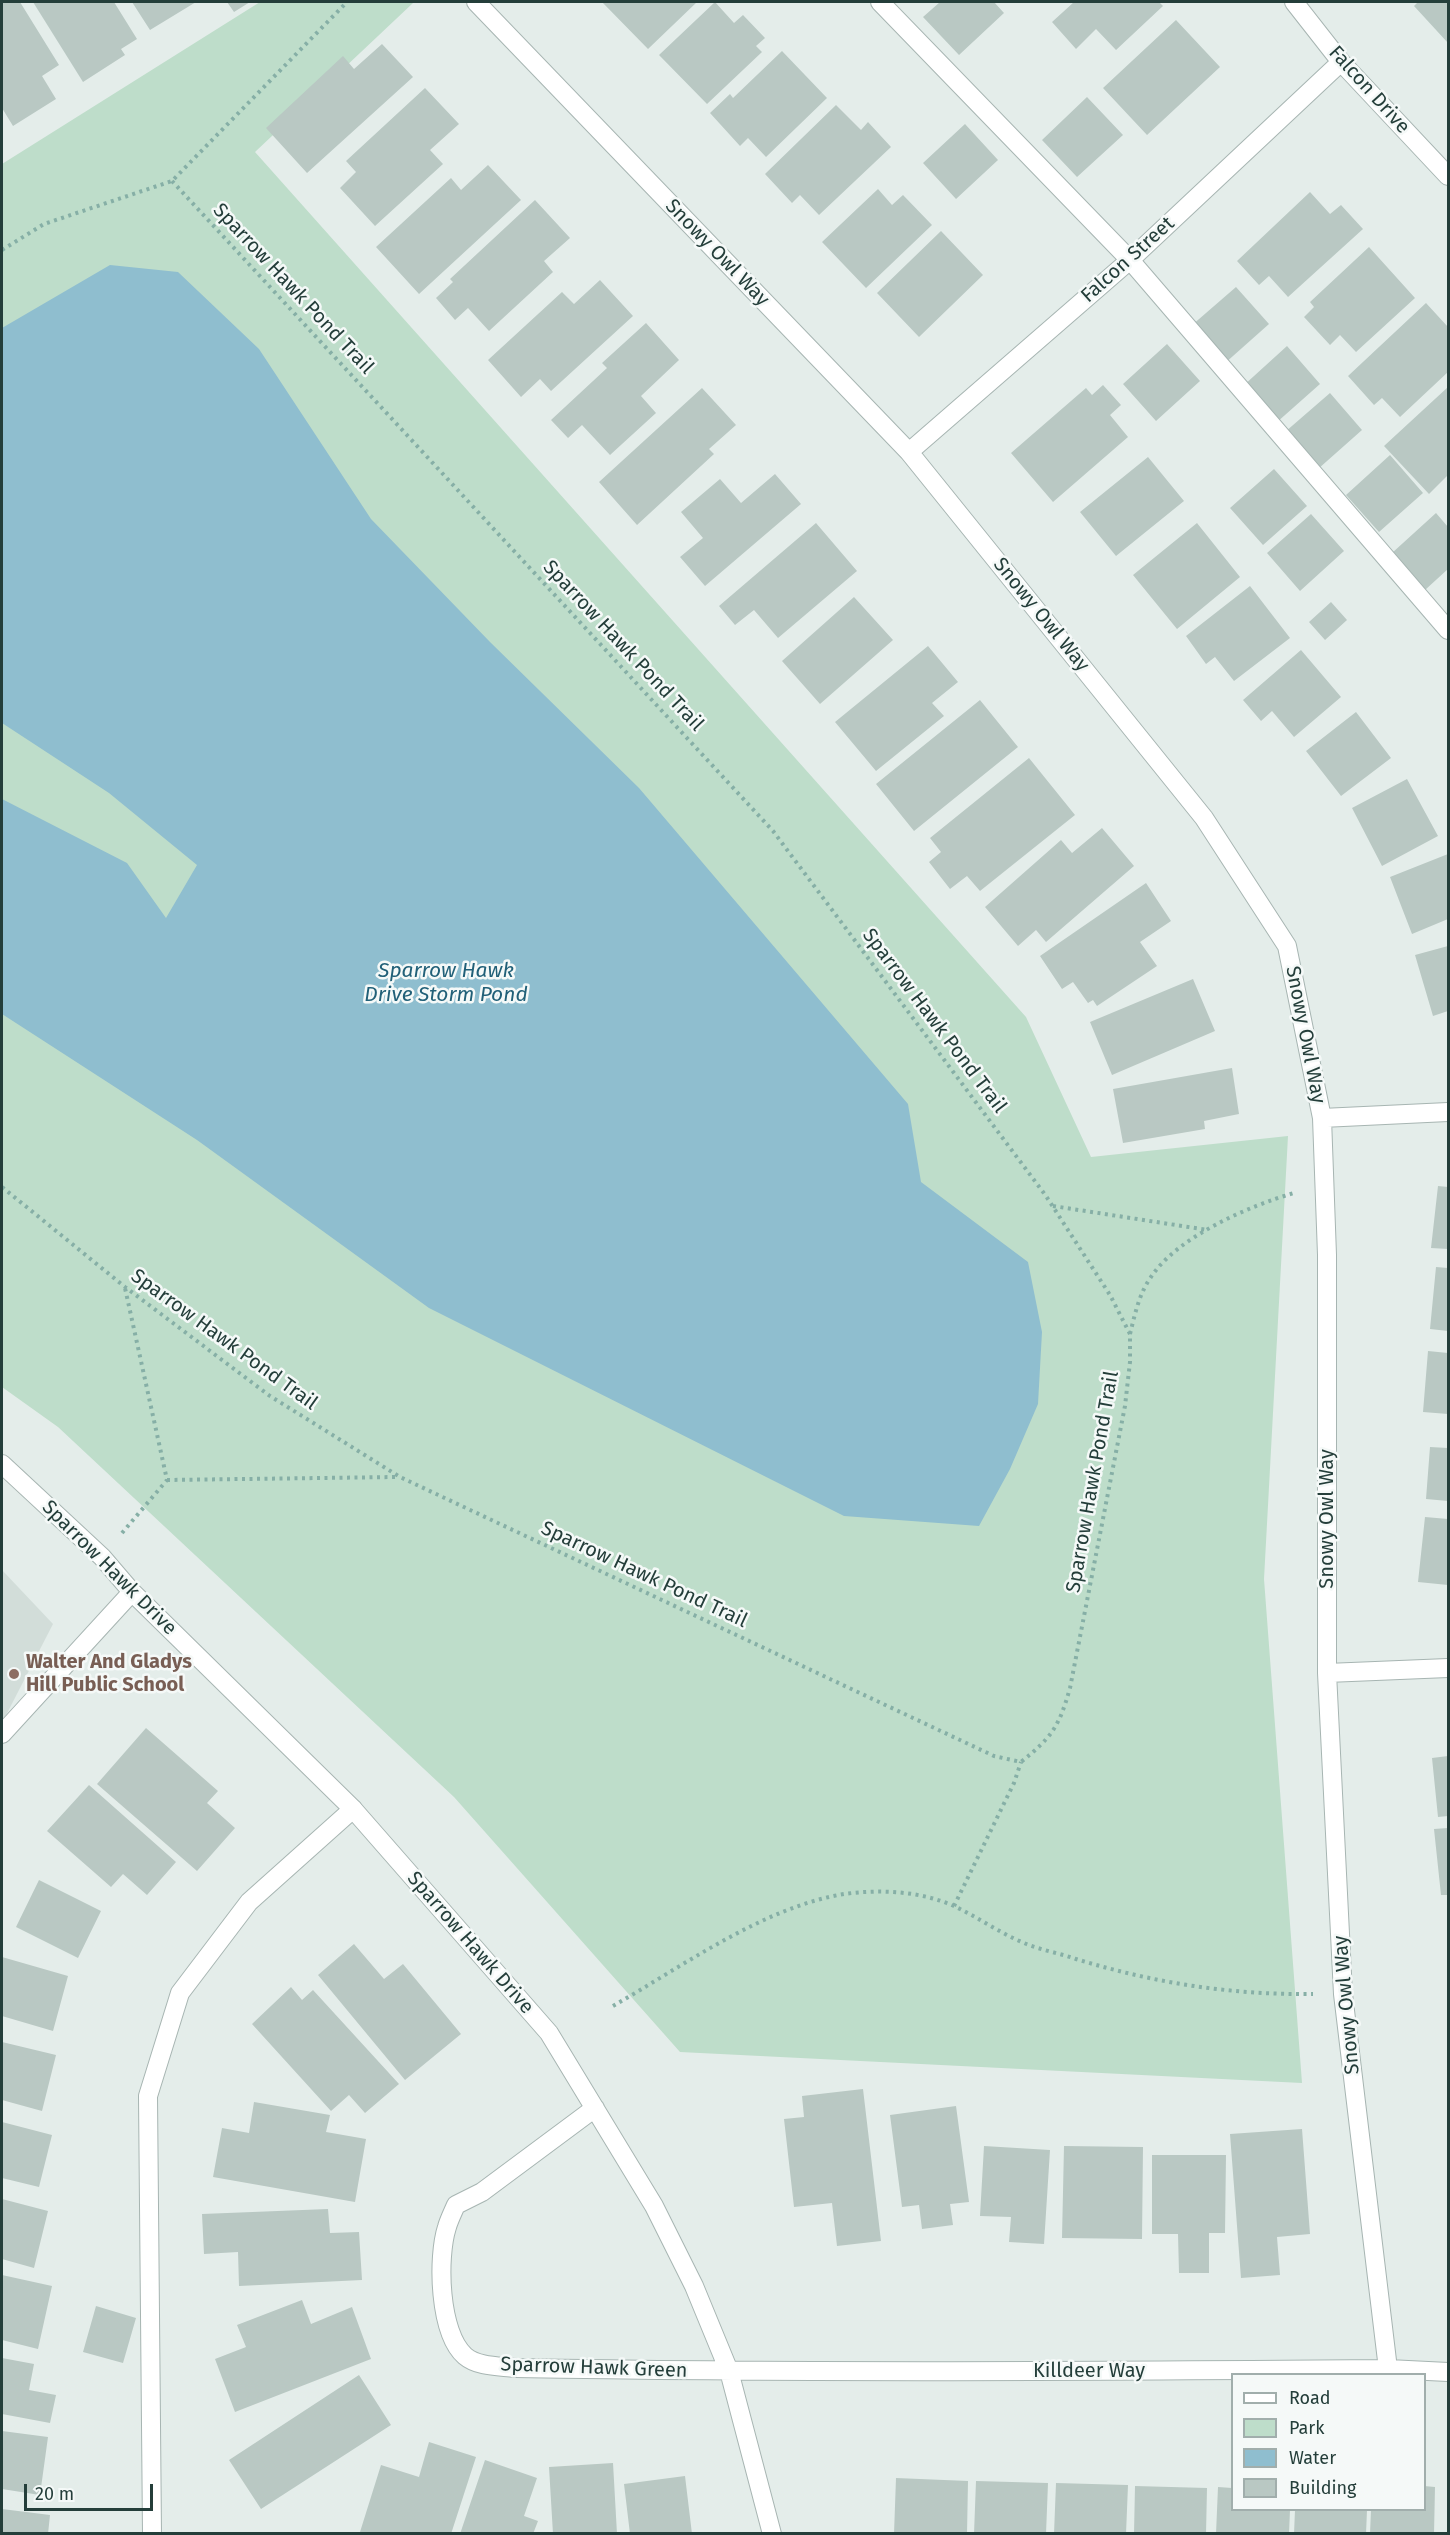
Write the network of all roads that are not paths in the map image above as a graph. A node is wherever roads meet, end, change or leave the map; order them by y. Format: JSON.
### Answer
{"nodes":[{"id":1,"x":476,"y":2,"type":"edge"},
{"id":2,"x":880,"y":2,"type":"edge"},
{"id":3,"x":1294,"y":2,"type":"edge"},
{"id":4,"x":1341,"y":62,"type":"junction"},
{"id":5,"x":1449,"y":176,"type":"edge"},
{"id":6,"x":1130,"y":260,"type":"junction"},
{"id":7,"x":909,"y":452,"type":"junction"},
{"id":8,"x":1449,"y":630,"type":"edge"},
{"id":9,"x":1449,"y":1112,"type":"edge"},
{"id":10,"x":1322,"y":1118,"type":"junction"},
{"id":11,"x":2,"y":1464,"type":"edge"},
{"id":12,"x":132,"y":1592,"type":"junction"},
{"id":13,"x":1449,"y":1668,"type":"edge"},
{"id":14,"x":1327,"y":1673,"type":"junction"},
{"id":15,"x":2,"y":1734,"type":"edge"},
{"id":16,"x":352,"y":1809,"type":"junction"},
{"id":17,"x":595,"y":2108,"type":"junction"},
{"id":18,"x":1388,"y":2369,"type":"junction"},
{"id":19,"x":729,"y":2371,"type":"junction"},
{"id":20,"x":1449,"y":2372,"type":"edge"},
{"id":21,"x":152,"y":2534,"type":"edge"},
{"id":22,"x":772,"y":2534,"type":"edge"}],
"edges":[{"from":1,"to":7,"type":"street","name":"Snowy Owl Way"},
{"from":2,"to":6,"type":"street"},
{"from":3,"to":4,"type":"street","name":"Falcon Drive"},
{"from":4,"to":5,"type":"street","name":"Falcon Drive"},
{"from":4,"to":6,"type":"street","name":"Falcon Street"},
{"from":6,"to":7,"type":"street","name":"Falcon Street"},
{"from":6,"to":8,"type":"street"},
{"from":7,"to":10,"type":"street","name":"Snowy Owl Way"},
{"from":9,"to":10,"type":"street"},
{"from":10,"to":14,"type":"street","name":"Snowy Owl Way"},
{"from":11,"to":12,"type":"street","name":"Sparrow Hawk Drive"},
{"from":12,"to":15,"type":"street"},
{"from":12,"to":16,"type":"street","name":"Sparrow Hawk Drive"},
{"from":13,"to":14,"type":"street"},
{"from":14,"to":18,"type":"street","name":"Snowy Owl Way"},
{"from":16,"to":17,"type":"street","name":"Sparrow Hawk Drive"},
{"from":16,"to":21,"type":"street"},
{"from":17,"to":19,"type":"street","name":"Sparrow Hawk Drive"},
{"from":17,"to":19,"type":"street","name":"Sparrow Hawk Green"},
{"from":18,"to":19,"type":"street","name":"Killdeer Way"},
{"from":18,"to":20,"type":"street","name":"Killdeer Way"},
{"from":19,"to":22,"type":"street","name":"Sparrow Hawk Drive"}]}
